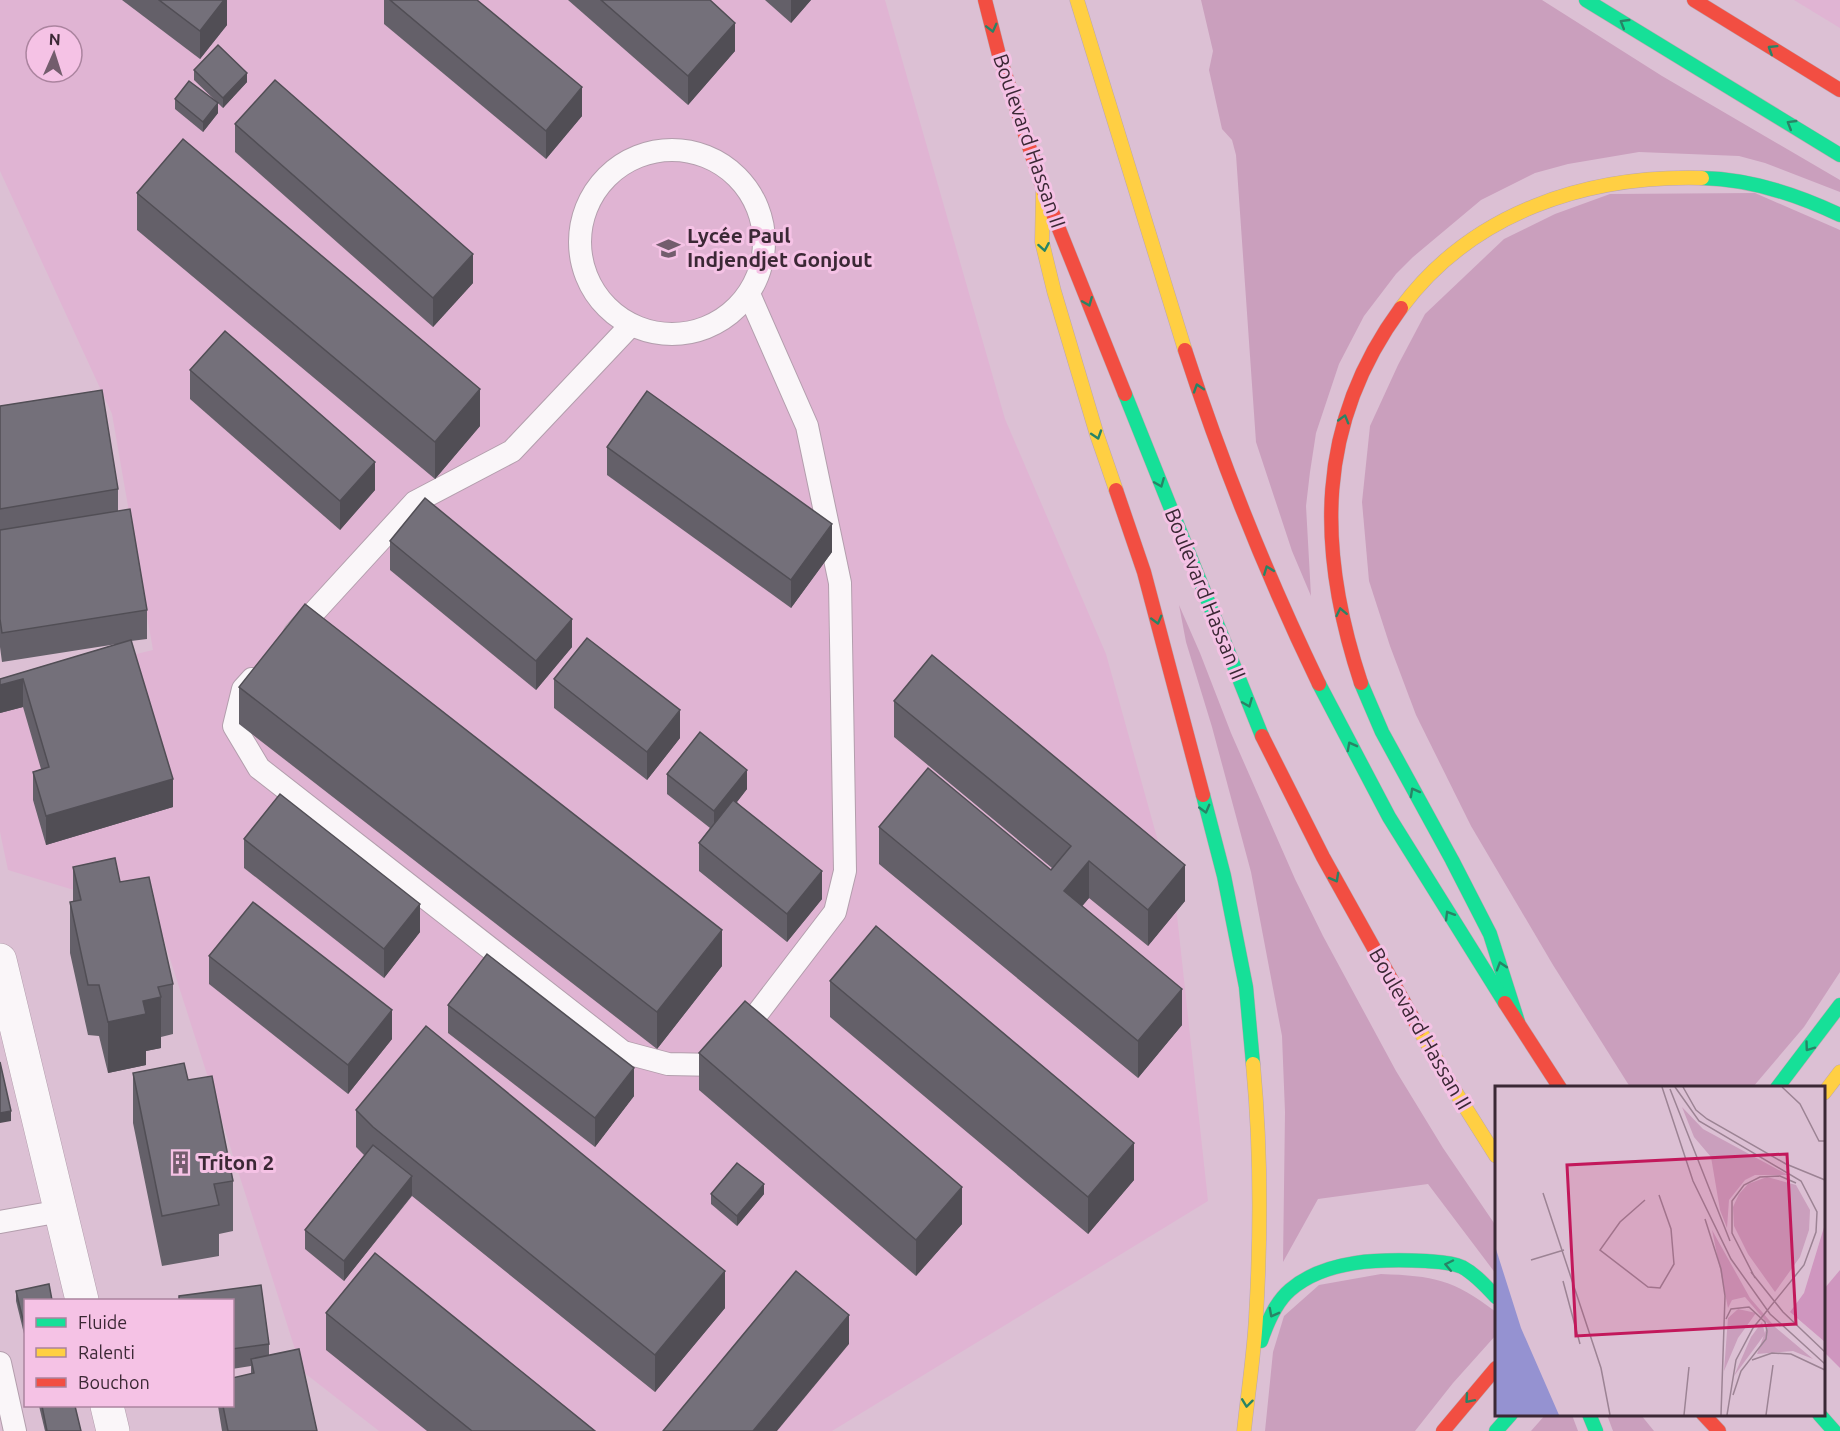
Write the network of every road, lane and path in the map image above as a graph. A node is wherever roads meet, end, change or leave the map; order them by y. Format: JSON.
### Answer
{"nodes":[{"id":1,"x":985,"y":0,"type":"edge"},
{"id":2,"x":1077,"y":0,"type":"edge"},
{"id":3,"x":1586,"y":0,"type":"edge"},
{"id":4,"x":1694,"y":0,"type":"edge"},
{"id":5,"x":1840,"y":90,"type":"edge"},
{"id":6,"x":1840,"y":155,"type":"edge"},
{"id":7,"x":1043,"y":189,"type":"junction"},
{"id":8,"x":1840,"y":215,"type":"edge"},
{"id":9,"x":749,"y":294,"type":"junction"},
{"id":10,"x":631,"y":325,"type":"junction"},
{"id":11,"x":282,"y":646,"type":"edge"},
{"id":12,"x":267,"y":663,"type":"edge"},
{"id":13,"x":0,"y":960,"type":"edge"},
{"id":14,"x":1840,"y":1005,"type":"edge"},
{"id":15,"x":1518,"y":1022,"type":"junction"},
{"id":16,"x":1840,"y":1072,"type":"edge"},
{"id":17,"x":1559,"y":1086,"type":"edge"},
{"id":18,"x":1779,"y":1086,"type":"edge"},
{"id":19,"x":1825,"y":1092,"type":"edge"},
{"id":20,"x":1495,"y":1153,"type":"edge"},
{"id":21,"x":61,"y":1211,"type":"junction"},
{"id":22,"x":0,"y":1222,"type":"edge"},
{"id":23,"x":1495,"y":1295,"type":"edge"},
{"id":24,"x":82,"y":1299,"type":"edge"},
{"id":25,"x":0,"y":1363,"type":"edge"},
{"id":26,"x":1495,"y":1370,"type":"edge"},
{"id":27,"x":1250,"y":1376,"type":"junction"},
{"id":28,"x":107,"y":1407,"type":"edge"},
{"id":29,"x":1509,"y":1416,"type":"edge"},
{"id":30,"x":1590,"y":1416,"type":"edge"},
{"id":31,"x":1705,"y":1416,"type":"edge"},
{"id":32,"x":1821,"y":1416,"type":"edge"},
{"id":33,"x":15,"y":1431,"type":"edge"},
{"id":34,"x":113,"y":1431,"type":"edge"},
{"id":35,"x":1244,"y":1431,"type":"edge"},
{"id":36,"x":1443,"y":1431,"type":"edge"},
{"id":37,"x":1496,"y":1431,"type":"edge"},
{"id":38,"x":1596,"y":1431,"type":"edge"},
{"id":39,"x":1719,"y":1431,"type":"edge"},
{"id":40,"x":1834,"y":1431,"type":"edge"}],
"edges":[{"from":1,"to":7,"type":"highway","name":"Boulevard Hassan II","one_way":true},
{"from":15,"to":2,"type":"highway","one_way":true},
{"from":6,"to":3,"type":"highway","one_way":true},
{"from":5,"to":4,"type":"highway","one_way":true},
{"from":7,"to":20,"type":"highway","name":"Boulevard Hassan II","one_way":true},
{"from":7,"to":27,"type":"highway","one_way":true},
{"from":15,"to":8,"type":"highway","one_way":true},
{"from":9,"to":10,"type":"lane"},
{"from":9,"to":10,"type":"lane"},
{"from":9,"to":12,"type":"lane"},
{"from":10,"to":11,"type":"lane"},
{"from":13,"to":21,"type":"street"},
{"from":14,"to":18,"type":"highway","one_way":true},
{"from":15,"to":17,"type":"highway"},
{"from":16,"to":19,"type":"highway"},
{"from":21,"to":22,"type":"lane"},
{"from":21,"to":24,"type":"street"},
{"from":23,"to":27,"type":"highway","one_way":true},
{"from":25,"to":33,"type":"lane"},
{"from":26,"to":36,"type":"highway","one_way":true},
{"from":27,"to":35,"type":"highway","one_way":true},
{"from":28,"to":34,"type":"street"},
{"from":29,"to":37,"type":"highway"},
{"from":30,"to":38,"type":"highway"},
{"from":31,"to":39,"type":"highway"},
{"from":32,"to":40,"type":"highway"}]}
